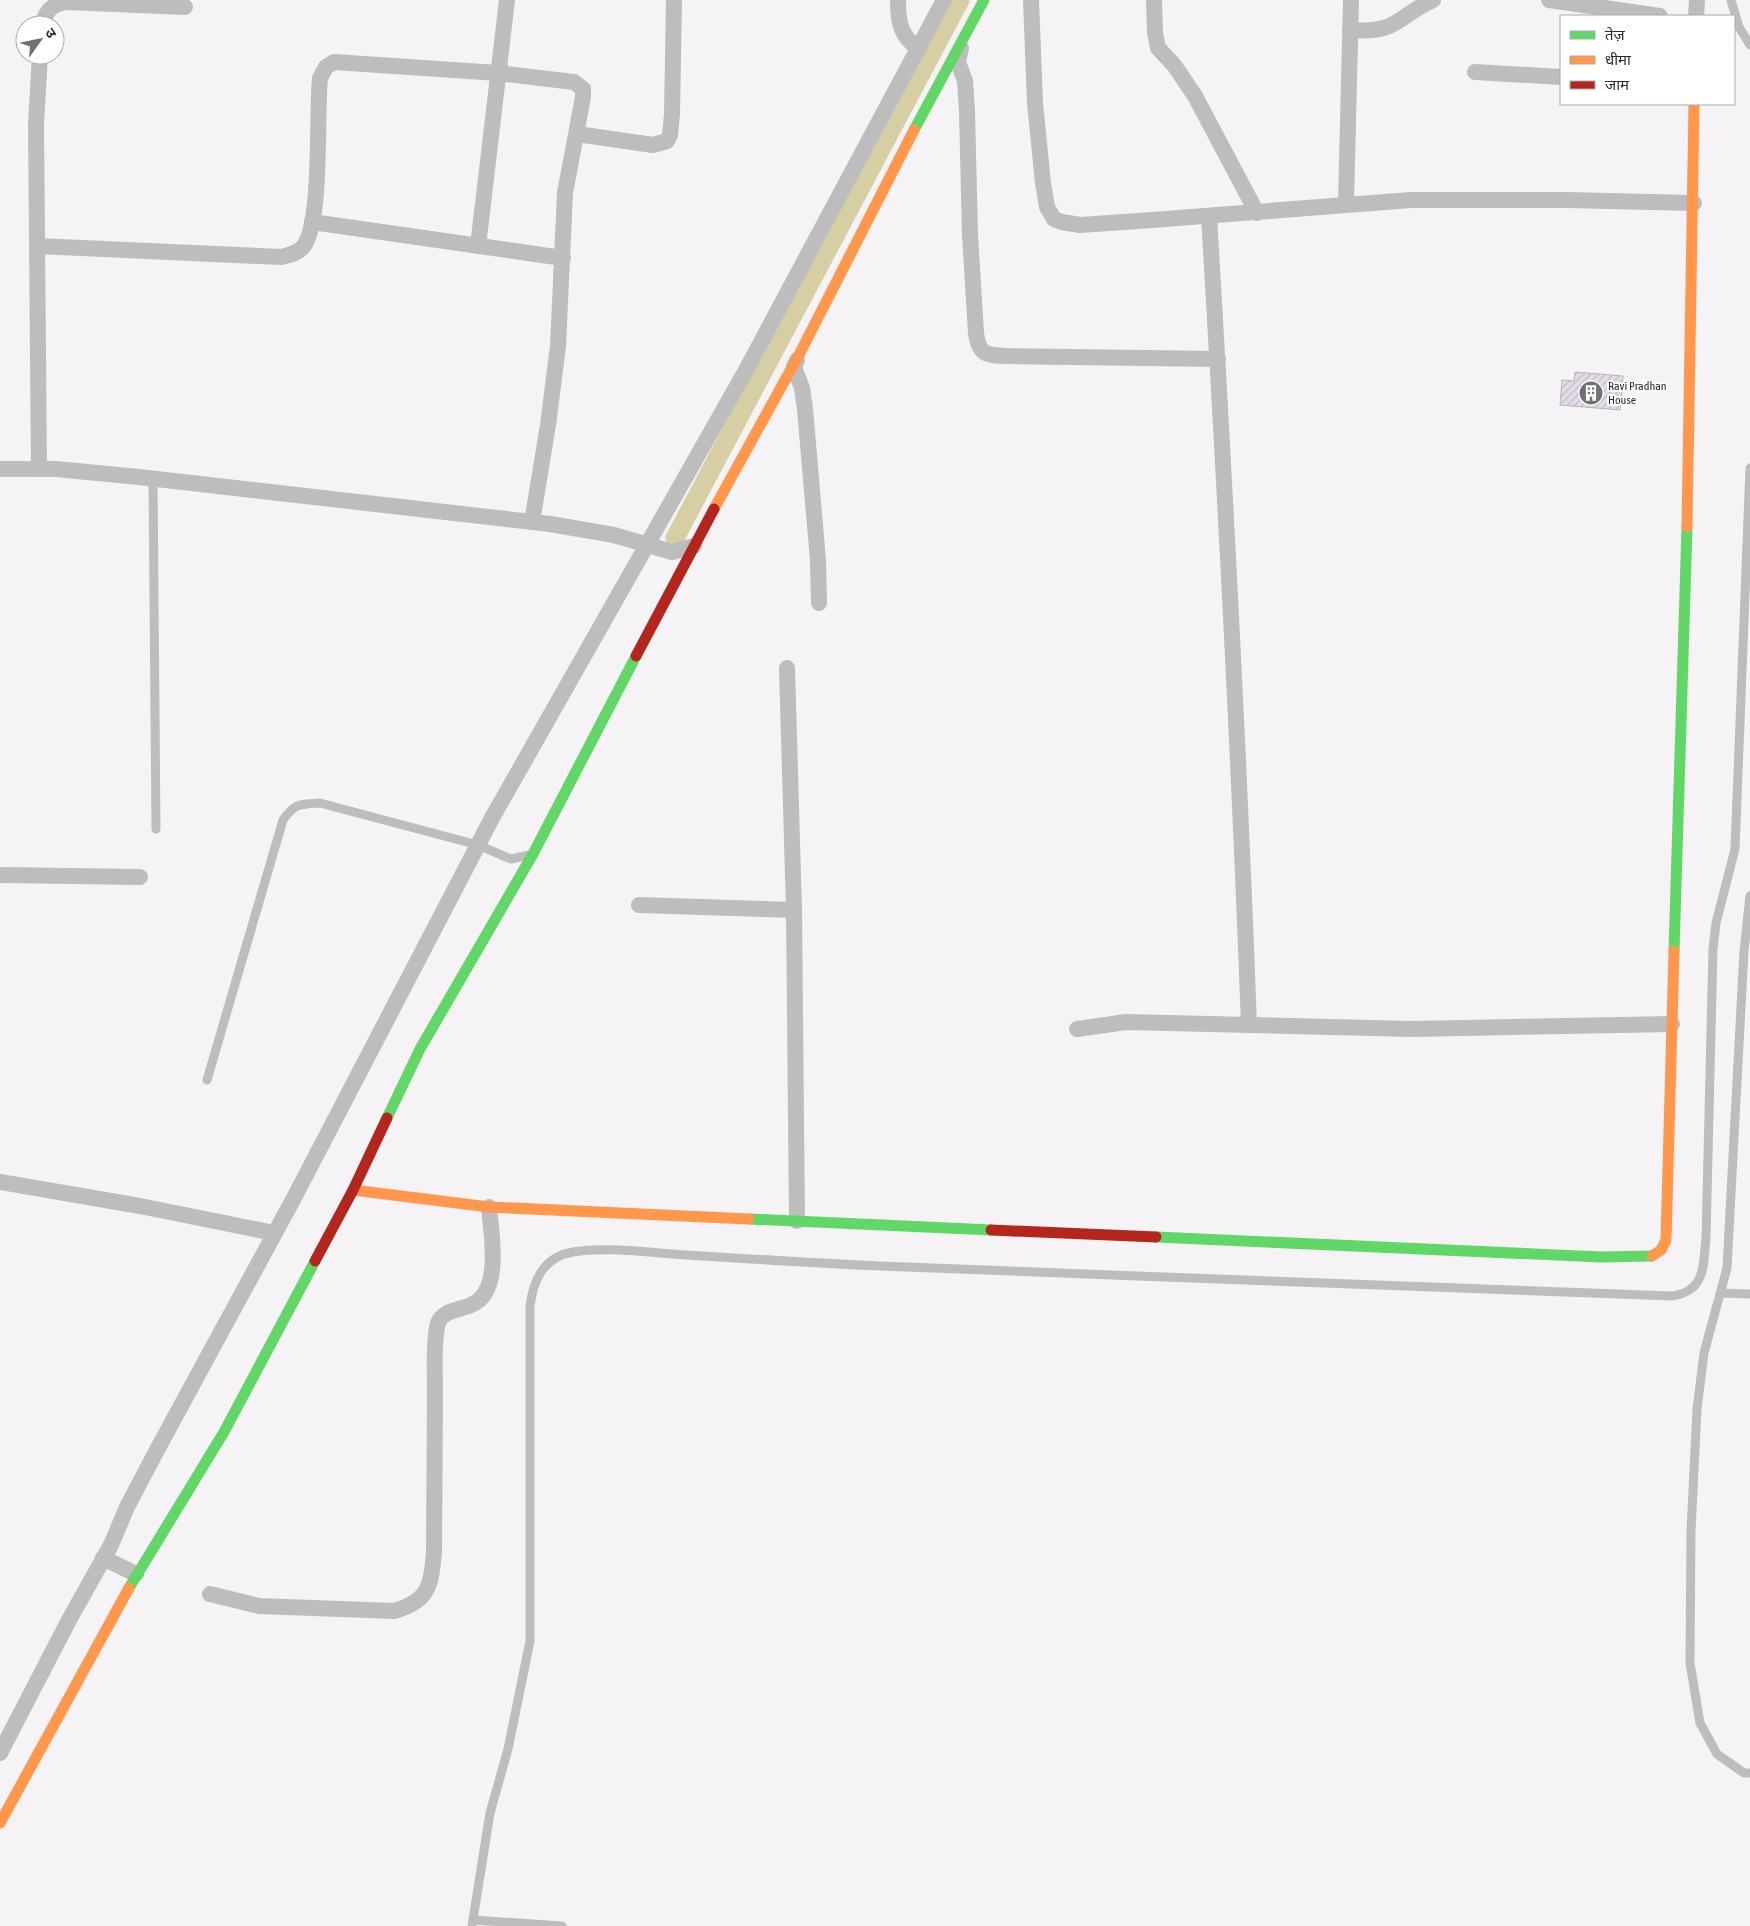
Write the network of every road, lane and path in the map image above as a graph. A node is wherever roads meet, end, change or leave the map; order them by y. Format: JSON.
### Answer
{"nodes":[{"id":1,"x":507,"y":0,"type":"edge"},
{"id":2,"x":674,"y":0,"type":"edge"},
{"id":3,"x":898,"y":0,"type":"edge"},
{"id":4,"x":944,"y":0,"type":"edge"},
{"id":5,"x":984,"y":0,"type":"edge"},
{"id":6,"x":1031,"y":0,"type":"edge"},
{"id":7,"x":1154,"y":0,"type":"edge"},
{"id":8,"x":1351,"y":0,"type":"edge"},
{"id":9,"x":1433,"y":0,"type":"edge"},
{"id":10,"x":1549,"y":0,"type":"edge"},
{"id":11,"x":1697,"y":0,"type":"edge"},
{"id":12,"x":1731,"y":0,"type":"edge"},
{"id":13,"x":184,"y":7,"type":"dead end"},
{"id":14,"x":46,"y":15,"type":"edge"},
{"id":15,"x":1653,"y":15,"type":"edge"},
{"id":16,"x":1696,"y":15,"type":"edge"},
{"id":17,"x":1735,"y":15,"type":"edge"},
{"id":18,"x":1735,"y":15,"type":"edge"},
{"id":19,"x":1350,"y":30,"type":"junction"},
{"id":20,"x":962,"y":40,"type":"junction"},
{"id":21,"x":1750,"y":45,"type":"edge"},
{"id":22,"x":918,"y":48,"type":"junction"},
{"id":23,"x":39,"y":65,"type":"edge"},
{"id":24,"x":1475,"y":72,"type":"dead end"},
{"id":25,"x":498,"y":73,"type":"junction"},
{"id":26,"x":1560,"y":76,"type":"edge"},
{"id":27,"x":1694,"y":105,"type":"edge"},
{"id":28,"x":576,"y":134,"type":"junction"},
{"id":29,"x":1694,"y":203,"type":"junction"},
{"id":30,"x":1346,"y":204,"type":"junction"},
{"id":31,"x":1257,"y":213,"type":"junction"},
{"id":32,"x":1210,"y":216,"type":"junction"},
{"id":33,"x":312,"y":222,"type":"junction"},
{"id":34,"x":37,"y":246,"type":"junction"},
{"id":35,"x":478,"y":246,"type":"junction"},
{"id":36,"x":563,"y":258,"type":"junction"},
{"id":37,"x":801,"y":351,"type":"junction"},
{"id":38,"x":1218,"y":359,"type":"junction"},
{"id":39,"x":1750,"y":468,"type":"edge"},
{"id":40,"x":0,"y":469,"type":"edge"},
{"id":41,"x":39,"y":469,"type":"junction"},
{"id":42,"x":153,"y":479,"type":"junction"},
{"id":43,"x":532,"y":522,"type":"junction"},
{"id":44,"x":694,"y":546,"type":"junction"},
{"id":45,"x":659,"y":547,"type":"junction"},
{"id":46,"x":819,"y":603,"type":"dead end"},
{"id":47,"x":788,"y":668,"type":"dead end"},
{"id":48,"x":156,"y":830,"type":"dead end"},
{"id":49,"x":483,"y":847,"type":"junction"},
{"id":50,"x":533,"y":854,"type":"junction"},
{"id":51,"x":0,"y":875,"type":"edge"},
{"id":52,"x":140,"y":877,"type":"dead end"},
{"id":53,"x":1750,"y":896,"type":"edge"},
{"id":54,"x":639,"y":905,"type":"dead end"},
{"id":55,"x":794,"y":910,"type":"junction"},
{"id":56,"x":1749,"y":913,"type":"edge"},
{"id":57,"x":1249,"y":1024,"type":"junction"},
{"id":58,"x":1672,"y":1024,"type":"junction"},
{"id":59,"x":1077,"y":1029,"type":"dead end"},
{"id":60,"x":207,"y":1080,"type":"dead end"},
{"id":61,"x":0,"y":1182,"type":"edge"},
{"id":62,"x":353,"y":1190,"type":"junction"},
{"id":63,"x":489,"y":1207,"type":"junction"},
{"id":64,"x":797,"y":1221,"type":"junction"},
{"id":65,"x":274,"y":1233,"type":"junction"},
{"id":66,"x":1721,"y":1293,"type":"junction"},
{"id":67,"x":1750,"y":1294,"type":"edge"},
{"id":68,"x":104,"y":1558,"type":"junction"},
{"id":69,"x":136,"y":1574,"type":"junction"},
{"id":70,"x":210,"y":1594,"type":"dead end"},
{"id":71,"x":0,"y":1753,"type":"edge"},
{"id":72,"x":1750,"y":1773,"type":"edge"},
{"id":73,"x":0,"y":1823,"type":"edge"},
{"id":74,"x":473,"y":1923,"type":"edge"},
{"id":75,"x":562,"y":1926,"type":"edge"}],
"edges":[{"from":1,"to":25,"type":"street"},
{"from":2,"to":28,"type":"street"},
{"from":3,"to":22,"type":"street"},
{"from":4,"to":22,"type":"street"},
{"from":5,"to":20,"type":"street"},
{"from":6,"to":32,"type":"street"},
{"from":7,"to":31,"type":"street"},
{"from":8,"to":19,"type":"street"},
{"from":9,"to":19,"type":"street"},
{"from":10,"to":15,"type":"street"},
{"from":11,"to":16,"type":"street"},
{"from":12,"to":18,"type":"lane"},
{"from":13,"to":14,"type":"street"},
{"from":17,"to":21,"type":"lane"},
{"from":19,"to":30,"type":"street"},
{"from":20,"to":37,"type":"street"},
{"from":20,"to":38,"type":"street"},
{"from":22,"to":45,"type":"street"},
{"from":23,"to":34,"type":"street"},
{"from":24,"to":26,"type":"street"},
{"from":25,"to":28,"type":"street"},
{"from":25,"to":33,"type":"street"},
{"from":25,"to":35,"type":"street"},
{"from":27,"to":29,"type":"street"},
{"from":28,"to":36,"type":"street"},
{"from":29,"to":30,"type":"street"},
{"from":29,"to":58,"type":"street"},
{"from":30,"to":31,"type":"street"},
{"from":31,"to":32,"type":"street"},
{"from":32,"to":38,"type":"street"},
{"from":33,"to":34,"type":"street"},
{"from":33,"to":35,"type":"street"},
{"from":34,"to":41,"type":"street"},
{"from":35,"to":36,"type":"street"},
{"from":36,"to":43,"type":"street"},
{"from":37,"to":44,"type":"street"},
{"from":37,"to":46,"type":"street"},
{"from":38,"to":57,"type":"street"},
{"from":39,"to":74,"type":"lane"},
{"from":40,"to":41,"type":"street"},
{"from":41,"to":42,"type":"street"},
{"from":42,"to":43,"type":"street"},
{"from":42,"to":48,"type":"lane"},
{"from":43,"to":45,"type":"street"},
{"from":44,"to":45,"type":"street"},
{"from":44,"to":50,"type":"street"},
{"from":45,"to":49,"type":"street"},
{"from":47,"to":55,"type":"street"},
{"from":49,"to":50,"type":"lane"},
{"from":49,"to":60,"type":"lane"},
{"from":49,"to":65,"type":"street"},
{"from":50,"to":62,"type":"street"},
{"from":51,"to":52,"type":"street"},
{"from":53,"to":56,"type":"lane"},
{"from":54,"to":55,"type":"street"},
{"from":55,"to":64,"type":"street"},
{"from":56,"to":66,"type":"lane"},
{"from":57,"to":58,"type":"street"},
{"from":57,"to":59,"type":"street"},
{"from":58,"to":64,"type":"street"},
{"from":61,"to":65,"type":"street"},
{"from":62,"to":63,"type":"street"},
{"from":62,"to":69,"type":"street"},
{"from":63,"to":64,"type":"street"},
{"from":63,"to":70,"type":"street"},
{"from":65,"to":68,"type":"street"},
{"from":66,"to":67,"type":"lane"},
{"from":66,"to":72,"type":"lane"},
{"from":68,"to":69,"type":"street"},
{"from":68,"to":71,"type":"street"},
{"from":69,"to":73,"type":"street"},
{"from":74,"to":75,"type":"lane"}]}
